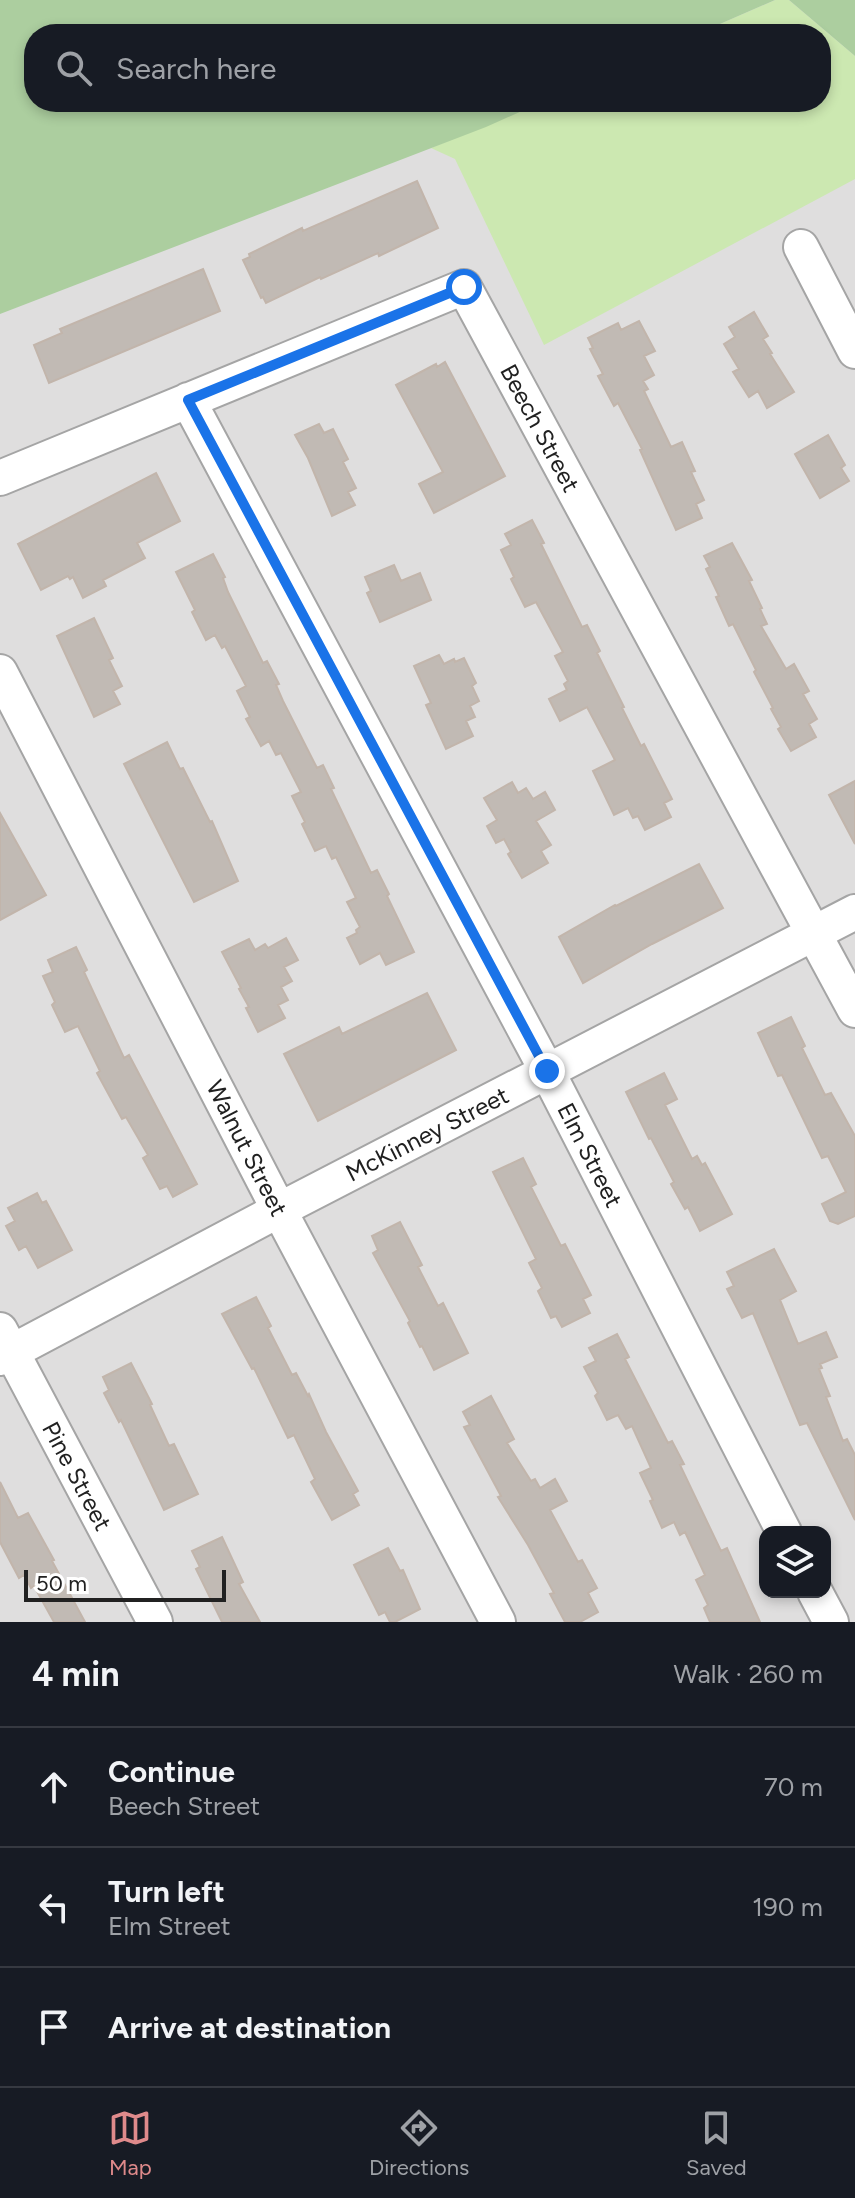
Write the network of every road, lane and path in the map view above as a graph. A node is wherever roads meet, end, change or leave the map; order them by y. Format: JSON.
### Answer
{"nodes":[{"id":1,"x":801,"y":247,"type":"dead end"},
{"id":2,"x":855,"y":351,"type":"edge"},
{"id":3,"x":188,"y":400,"type":"junction"},
{"id":4,"x":0,"y":478,"type":"edge"},
{"id":5,"x":0,"y":672,"type":"edge"},
{"id":6,"x":855,"y":912,"type":"edge"},
{"id":7,"x":815,"y":934,"type":"junction"},
{"id":8,"x":855,"y":1010,"type":"edge"},
{"id":9,"x":547,"y":1071,"type":"junction"},
{"id":10,"x":279,"y":1210,"type":"junction"},
{"id":11,"x":4,"y":1347,"type":"edge"},
{"id":12,"x":781,"y":1526,"type":"edge"},
{"id":13,"x":818,"y":1598,"type":"edge"},
{"id":14,"x":155,"y":1622,"type":"edge"},
{"id":15,"x":498,"y":1622,"type":"edge"},
{"id":16,"x":831,"y":1622,"type":"edge"}],
"edges":[{"from":1,"to":2,"type":"street"},
{"from":3,"to":4,"type":"street","name":"Beech Street"},
{"from":3,"to":7,"type":"street","name":"Beech Street"},
{"from":3,"to":9,"type":"street","name":"Elm Street"},
{"from":5,"to":10,"type":"street","name":"Walnut Street"},
{"from":6,"to":7,"type":"street","name":"McKinney Street"},
{"from":7,"to":8,"type":"street","name":"Beech Street"},
{"from":7,"to":9,"type":"street","name":"McKinney Street"},
{"from":9,"to":10,"type":"street","name":"McKinney Street"},
{"from":9,"to":12,"type":"street","name":"Elm Street"},
{"from":10,"to":11,"type":"street","name":"McKinney Street"},
{"from":10,"to":15,"type":"street","name":"Walnut Street"},
{"from":11,"to":14,"type":"street","name":"Pine Street"},
{"from":13,"to":16,"type":"street"}]}
